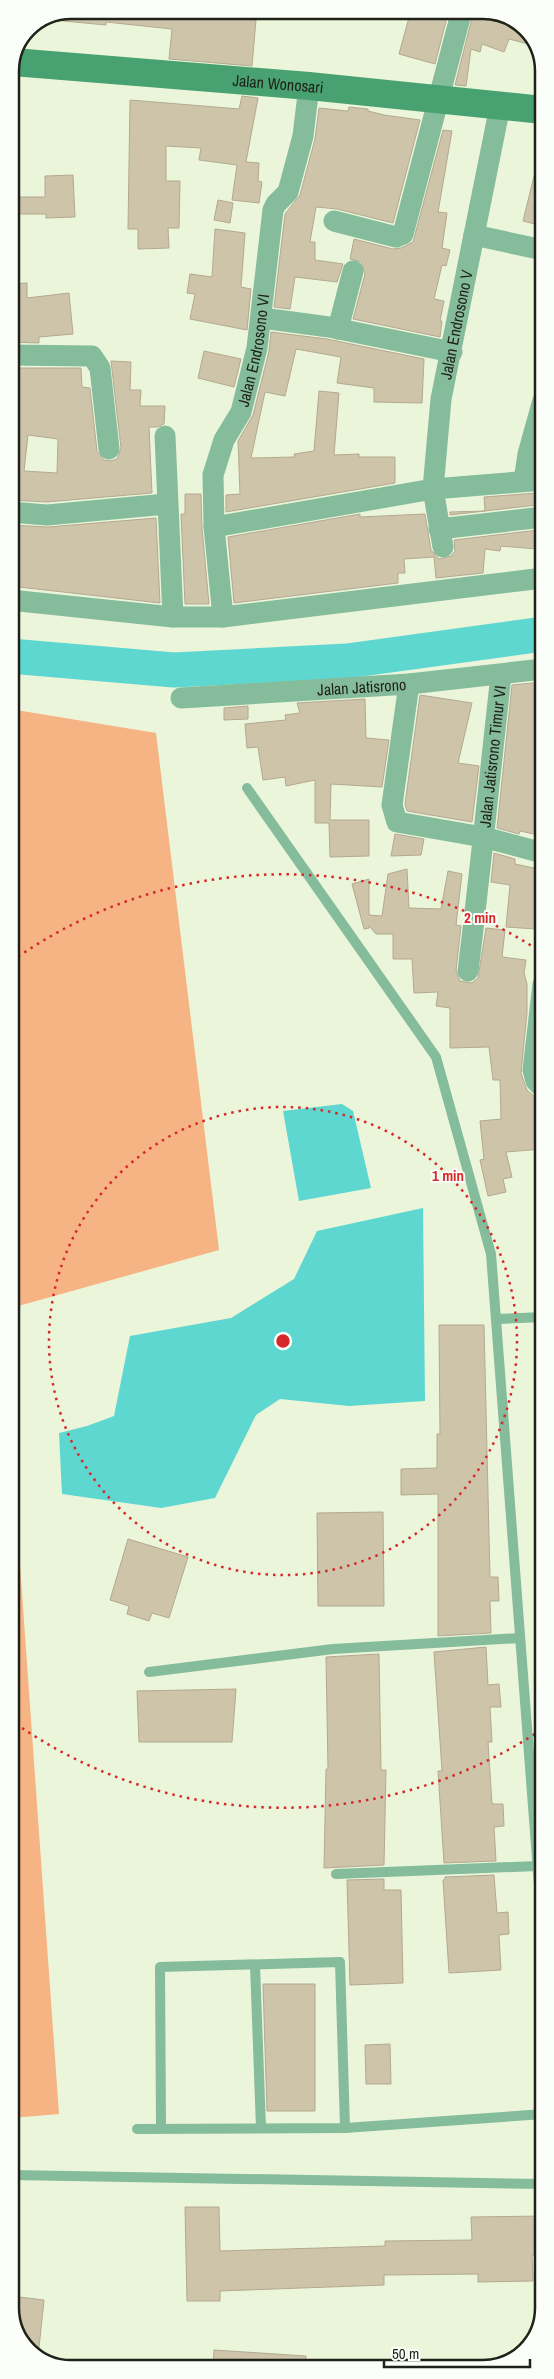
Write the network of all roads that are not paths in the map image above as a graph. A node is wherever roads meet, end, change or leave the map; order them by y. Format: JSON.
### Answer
{"nodes":[{"id":1,"x":460,"y":19,"type":"edge"},
{"id":2,"x":20,"y":63,"type":"edge"},
{"id":3,"x":309,"y":86,"type":"junction"},
{"id":4,"x":439,"y":99,"type":"junction"},
{"id":5,"x":500,"y":106,"type":"junction"},
{"id":6,"x":535,"y":109,"type":"edge"},
{"id":7,"x":334,"y":221,"type":"dead end"},
{"id":8,"x":474,"y":235,"type":"junction"},
{"id":9,"x":535,"y":248,"type":"edge"},
{"id":10,"x":353,"y":272,"type":"dead end"},
{"id":11,"x":262,"y":318,"type":"junction"},
{"id":12,"x":338,"y":329,"type":"junction"},
{"id":13,"x":452,"y":352,"type":"junction"},
{"id":14,"x":19,"y":356,"type":"edge"},
{"id":15,"x":535,"y":429,"type":"edge"},
{"id":16,"x":165,"y":436,"type":"dead end"},
{"id":17,"x":109,"y":450,"type":"dead end"},
{"id":18,"x":534,"y":480,"type":"edge"},
{"id":19,"x":433,"y":488,"type":"junction"},
{"id":20,"x":167,"y":504,"type":"junction"},
{"id":21,"x":19,"y":513,"type":"edge"},
{"id":22,"x":535,"y":519,"type":"edge"},
{"id":23,"x":214,"y":527,"type":"junction"},
{"id":24,"x":535,"y":579,"type":"edge"},
{"id":25,"x":19,"y":601,"type":"edge"},
{"id":26,"x":173,"y":617,"type":"junction"},
{"id":27,"x":222,"y":617,"type":"junction"},
{"id":28,"x":535,"y":670,"type":"edge"},
{"id":29,"x":501,"y":675,"type":"junction"},
{"id":30,"x":410,"y":684,"type":"junction"},
{"id":31,"x":181,"y":698,"type":"dead end"},
{"id":32,"x":246,"y":788,"type":"dead end"},
{"id":33,"x":483,"y":837,"type":"junction"},
{"id":34,"x":535,"y":851,"type":"edge"},
{"id":35,"x":468,"y":971,"type":"dead end"},
{"id":36,"x":535,"y":1053,"type":"edge"},
{"id":37,"x":535,"y":1075,"type":"edge"},
{"id":38,"x":535,"y":1318,"type":"edge"},
{"id":39,"x":496,"y":1319,"type":"junction"},
{"id":40,"x":520,"y":1638,"type":"junction"},
{"id":41,"x":149,"y":1672,"type":"dead end"},
{"id":42,"x":535,"y":1839,"type":"edge"},
{"id":43,"x":535,"y":1866,"type":"edge"},
{"id":44,"x":336,"y":1874,"type":"dead end"},
{"id":45,"x":255,"y":1965,"type":"junction"},
{"id":46,"x":535,"y":2115,"type":"edge"},
{"id":47,"x":137,"y":2128,"type":"dead end"},
{"id":48,"x":161,"y":2128,"type":"junction"},
{"id":49,"x":261,"y":2128,"type":"junction"},
{"id":50,"x":345,"y":2128,"type":"junction"},
{"id":51,"x":19,"y":2175,"type":"edge"},
{"id":52,"x":535,"y":2184,"type":"edge"}],
"edges":[{"from":1,"to":4,"type":"street"},
{"from":2,"to":3,"type":"main road","name":"Jalan Wonosari"},
{"from":3,"to":4,"type":"main road","name":"Jalan Wonosari"},
{"from":3,"to":11,"type":"street","name":"Jalan Endrosono VI"},
{"from":4,"to":5,"type":"main road","name":"Jalan Wonosari"},
{"from":4,"to":7,"type":"street"},
{"from":5,"to":6,"type":"main road","name":"Jalan Wonosari"},
{"from":5,"to":8,"type":"street","name":"Jalan Endrosono V"},
{"from":8,"to":9,"type":"street"},
{"from":8,"to":13,"type":"street","name":"Jalan Endrosono V"},
{"from":10,"to":12,"type":"street"},
{"from":11,"to":12,"type":"street"},
{"from":11,"to":23,"type":"street","name":"Jalan Endrosono VI"},
{"from":12,"to":13,"type":"street"},
{"from":13,"to":19,"type":"street","name":"Jalan Endrosono V"},
{"from":14,"to":17,"type":"street"},
{"from":15,"to":18,"type":"street"},
{"from":16,"to":20,"type":"street"},
{"from":18,"to":19,"type":"street"},
{"from":19,"to":22,"type":"street","name":"Jalan Endrosono V"},
{"from":19,"to":23,"type":"street"},
{"from":20,"to":21,"type":"street"},
{"from":20,"to":26,"type":"street"},
{"from":23,"to":27,"type":"street","name":"Jalan Endrosono VI"},
{"from":24,"to":27,"type":"street"},
{"from":25,"to":26,"type":"street"},
{"from":26,"to":27,"type":"street"},
{"from":28,"to":29,"type":"street","name":"Jalan Jatisrono"},
{"from":29,"to":30,"type":"street","name":"Jalan Jatisrono"},
{"from":29,"to":33,"type":"street","name":"Jalan Jatisrono Timur VI"},
{"from":30,"to":31,"type":"street","name":"Jalan Jatisrono"},
{"from":30,"to":33,"type":"street"},
{"from":32,"to":39,"type":"lane"},
{"from":33,"to":34,"type":"street"},
{"from":33,"to":35,"type":"street","name":"Jalan Jatisrono Timur VI"},
{"from":36,"to":37,"type":"street"},
{"from":38,"to":39,"type":"lane"},
{"from":39,"to":40,"type":"lane"},
{"from":40,"to":41,"type":"lane"},
{"from":40,"to":42,"type":"lane"},
{"from":43,"to":44,"type":"lane"},
{"from":45,"to":48,"type":"lane"},
{"from":45,"to":49,"type":"lane"},
{"from":45,"to":50,"type":"lane"},
{"from":46,"to":50,"type":"lane"},
{"from":47,"to":48,"type":"lane"},
{"from":48,"to":49,"type":"lane"},
{"from":49,"to":50,"type":"lane"},
{"from":51,"to":52,"type":"lane"}]}
